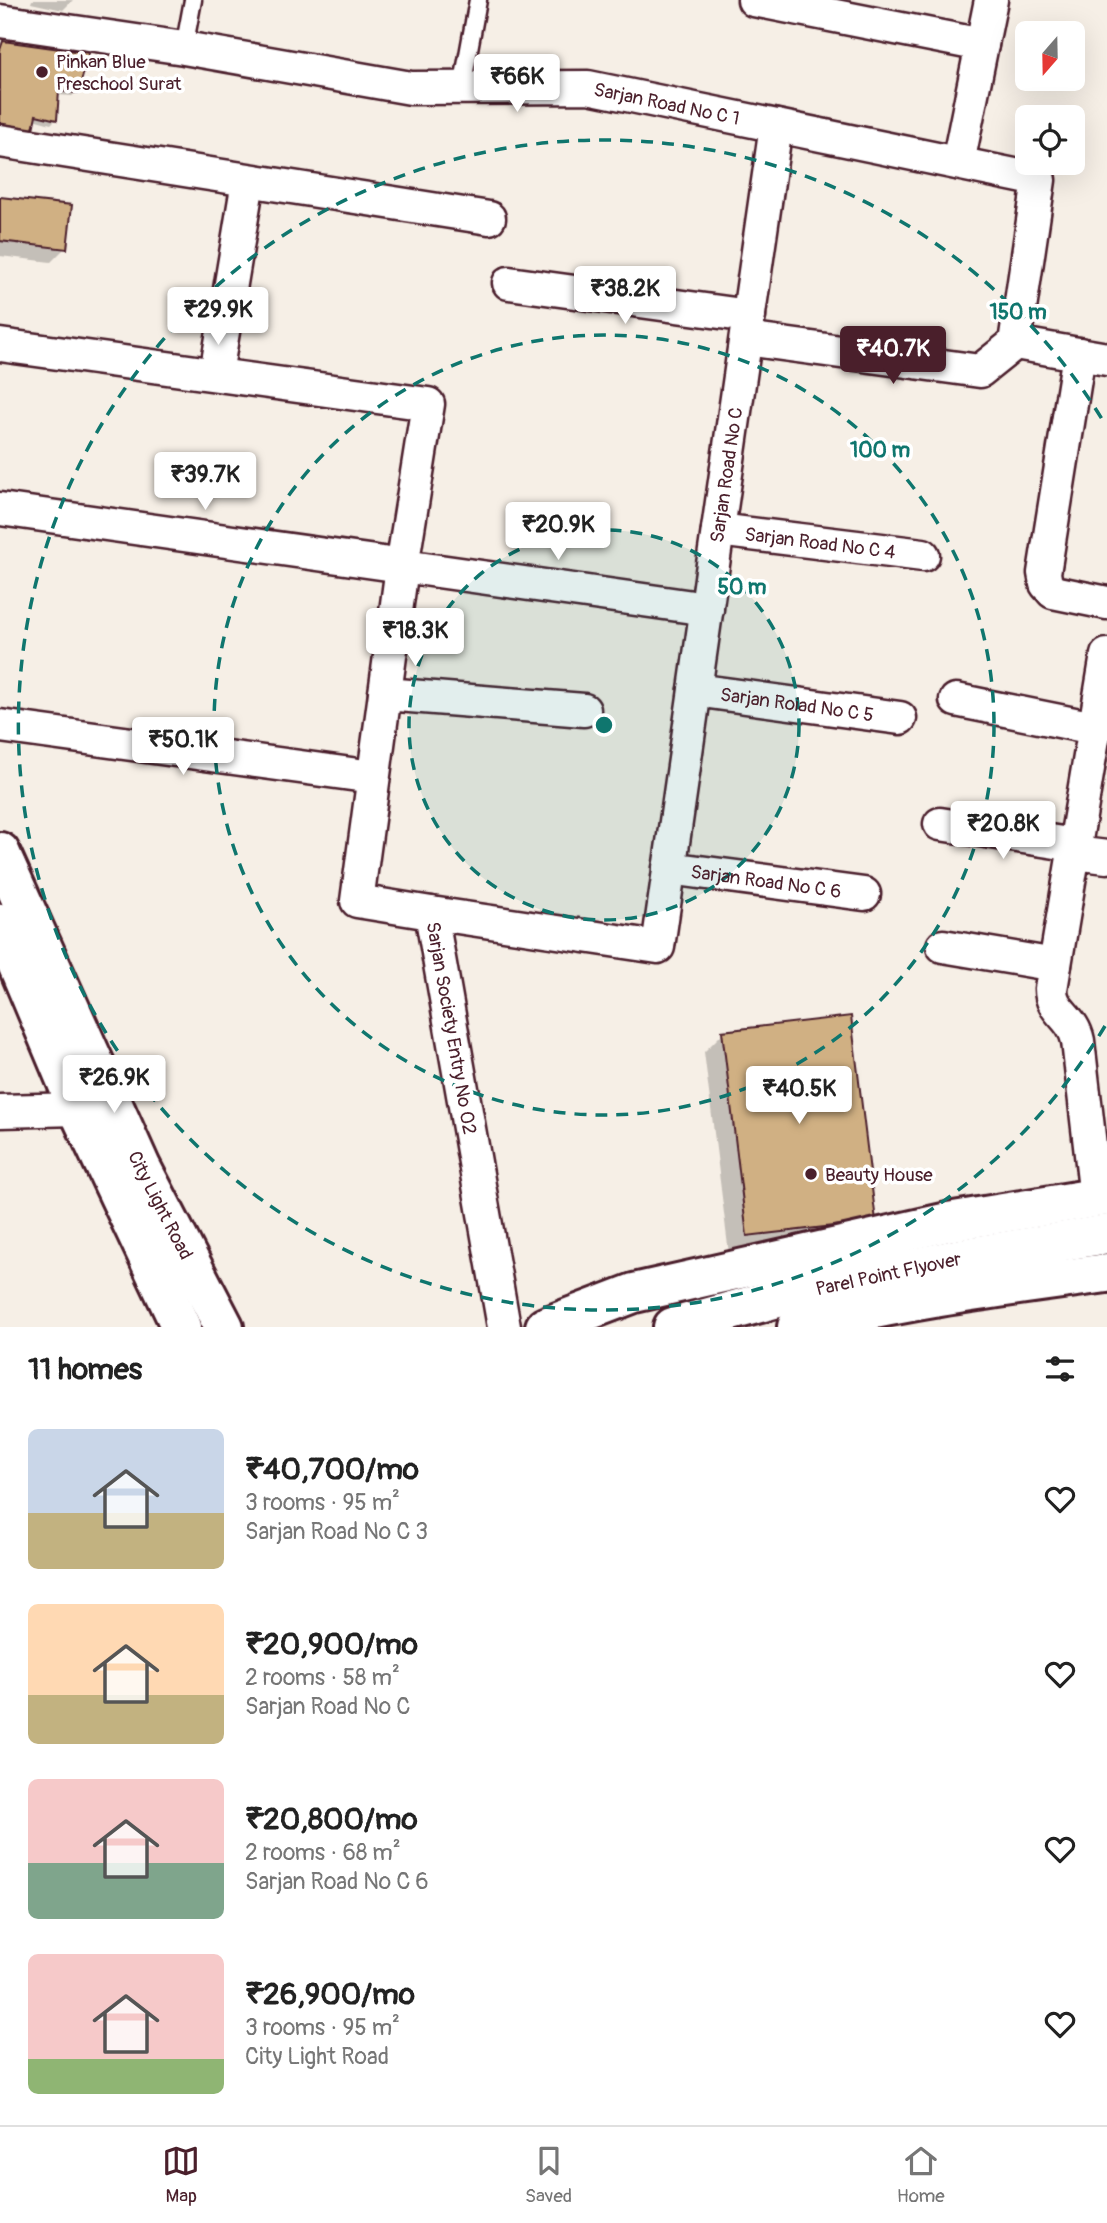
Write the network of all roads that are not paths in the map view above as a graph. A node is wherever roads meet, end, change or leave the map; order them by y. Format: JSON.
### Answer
{"nodes":[{"id":1,"x":193,"y":0,"type":"edge"},
{"id":2,"x":478,"y":0,"type":"edge"},
{"id":3,"x":754,"y":0,"type":"edge"},
{"id":4,"x":991,"y":0,"type":"edge"},
{"id":5,"x":0,"y":22,"type":"edge"},
{"id":6,"x":982,"y":45,"type":"junction"},
{"id":7,"x":184,"y":48,"type":"junction"},
{"id":8,"x":462,"y":88,"type":"junction"},
{"id":9,"x":776,"y":125,"type":"junction"},
{"id":10,"x":0,"y":141,"type":"edge"},
{"id":11,"x":958,"y":163,"type":"junction"},
{"id":12,"x":248,"y":181,"type":"junction"},
{"id":13,"x":489,"y":218,"type":"dead end"},
{"id":14,"x":509,"y":283,"type":"dead end"},
{"id":15,"x":747,"y":328,"type":"junction"},
{"id":16,"x":1016,"y":343,"type":"junction"},
{"id":17,"x":0,"y":345,"type":"edge"},
{"id":18,"x":1093,"y":356,"type":"edge"},
{"id":19,"x":216,"y":374,"type":"junction"},
{"id":20,"x":0,"y":509,"type":"edge"},
{"id":21,"x":718,"y":530,"type":"junction"},
{"id":22,"x":923,"y":555,"type":"dead end"},
{"id":23,"x":402,"y":567,"type":"junction"},
{"id":24,"x":1107,"y":604,"type":"edge"},
{"id":25,"x":707,"y":609,"type":"junction"},
{"id":26,"x":1107,"y":655,"type":"edge"},
{"id":27,"x":695,"y":690,"type":"junction"},
{"id":28,"x":385,"y":694,"type":"junction"},
{"id":29,"x":956,"y":699,"type":"dead end"},
{"id":30,"x":584,"y":710,"type":"dead end"},
{"id":31,"x":900,"y":718,"type":"dead end"},
{"id":32,"x":0,"y":726,"type":"edge"},
{"id":33,"x":1094,"y":728,"type":"junction"},
{"id":34,"x":373,"y":777,"type":"junction"},
{"id":35,"x":940,"y":824,"type":"dead end"},
{"id":36,"x":1074,"y":849,"type":"junction"},
{"id":37,"x":0,"y":852,"type":"edge"},
{"id":38,"x":1107,"y":857,"type":"edge"},
{"id":39,"x":669,"y":868,"type":"junction"},
{"id":40,"x":864,"y":894,"type":"dead end"},
{"id":41,"x":431,"y":913,"type":"junction"},
{"id":42,"x":0,"y":923,"type":"edge"},
{"id":43,"x":943,"y":946,"type":"dead end"},
{"id":44,"x":657,"y":947,"type":"joint"},
{"id":45,"x":1055,"y":965,"type":"junction"},
{"id":46,"x":78,"y":1109,"type":"junction"},
{"id":47,"x":0,"y":1111,"type":"edge"},
{"id":48,"x":1101,"y":1197,"type":"edge"},
{"id":49,"x":1107,"y":1234,"type":"edge"},
{"id":50,"x":1107,"y":1273,"type":"edge"},
{"id":51,"x":1107,"y":1293,"type":"edge"},
{"id":52,"x":181,"y":1327,"type":"edge"},
{"id":53,"x":224,"y":1327,"type":"edge"},
{"id":54,"x":504,"y":1327,"type":"edge"},
{"id":55,"x":545,"y":1327,"type":"edge"},
{"id":56,"x":673,"y":1327,"type":"edge"},
{"id":57,"x":797,"y":1327,"type":"edge"},
{"id":58,"x":882,"y":1327,"type":"edge"}],
"edges":[{"from":1,"to":7,"type":"lane"},
{"from":2,"to":8,"type":"lane"},
{"from":3,"to":6,"type":"street"},
{"from":4,"to":6,"type":"street"},
{"from":5,"to":7,"type":"street","name":"Sarjan Road No C 1"},
{"from":6,"to":11,"type":"street"},
{"from":7,"to":8,"type":"street","name":"Sarjan Road No C 1"},
{"from":8,"to":9,"type":"street","name":"Sarjan Road No C 1"},
{"from":9,"to":11,"type":"street","name":"Sarjan Road No C 1"},
{"from":9,"to":15,"type":"street","name":"Sarjan Road No C"},
{"from":10,"to":12,"type":"street"},
{"from":11,"to":16,"type":"street","name":"Sarjan Road No C 1"},
{"from":12,"to":13,"type":"street"},
{"from":12,"to":19,"type":"street"},
{"from":14,"to":15,"type":"street"},
{"from":15,"to":16,"type":"street"},
{"from":15,"to":21,"type":"street","name":"Sarjan Road No C"},
{"from":16,"to":18,"type":"street"},
{"from":17,"to":19,"type":"street"},
{"from":18,"to":24,"type":"street"},
{"from":19,"to":23,"type":"street"},
{"from":20,"to":23,"type":"street"},
{"from":21,"to":22,"type":"street","name":"Sarjan Road No C 4"},
{"from":21,"to":25,"type":"street","name":"Sarjan Road No C"},
{"from":23,"to":25,"type":"street"},
{"from":23,"to":28,"type":"street"},
{"from":25,"to":27,"type":"street","name":"Sarjan Road No C"},
{"from":26,"to":33,"type":"street"},
{"from":27,"to":31,"type":"street","name":"Sarjan Roiad No C 5"},
{"from":27,"to":39,"type":"street","name":"Sarjan Road No C"},
{"from":28,"to":30,"type":"street"},
{"from":28,"to":34,"type":"street"},
{"from":29,"to":33,"type":"street"},
{"from":32,"to":34,"type":"street"},
{"from":33,"to":36,"type":"street"},
{"from":34,"to":41,"type":"street"},
{"from":35,"to":36,"type":"street"},
{"from":36,"to":38,"type":"street"},
{"from":36,"to":45,"type":"street"},
{"from":37,"to":53,"type":"main road","name":"City Light Road"},
{"from":39,"to":40,"type":"street","name":"Sarjan Road No C 6"},
{"from":39,"to":44,"type":"street","name":"Sarjan Road No C"},
{"from":41,"to":44,"type":"street","name":"Sarjan Society Entry No 02"},
{"from":41,"to":54,"type":"street","name":"Sarjan Society Entry No 02"},
{"from":42,"to":46,"type":"main road"},
{"from":43,"to":45,"type":"street"},
{"from":45,"to":48,"type":"street"},
{"from":46,"to":47,"type":"street"},
{"from":46,"to":52,"type":"main road"},
{"from":48,"to":55,"type":"main road"},
{"from":49,"to":56,"type":"main road","name":"Parel Point Flyover"},
{"from":50,"to":57,"type":"main road","name":"Parel Point Flyover"},
{"from":51,"to":58,"type":"main road"}]}
